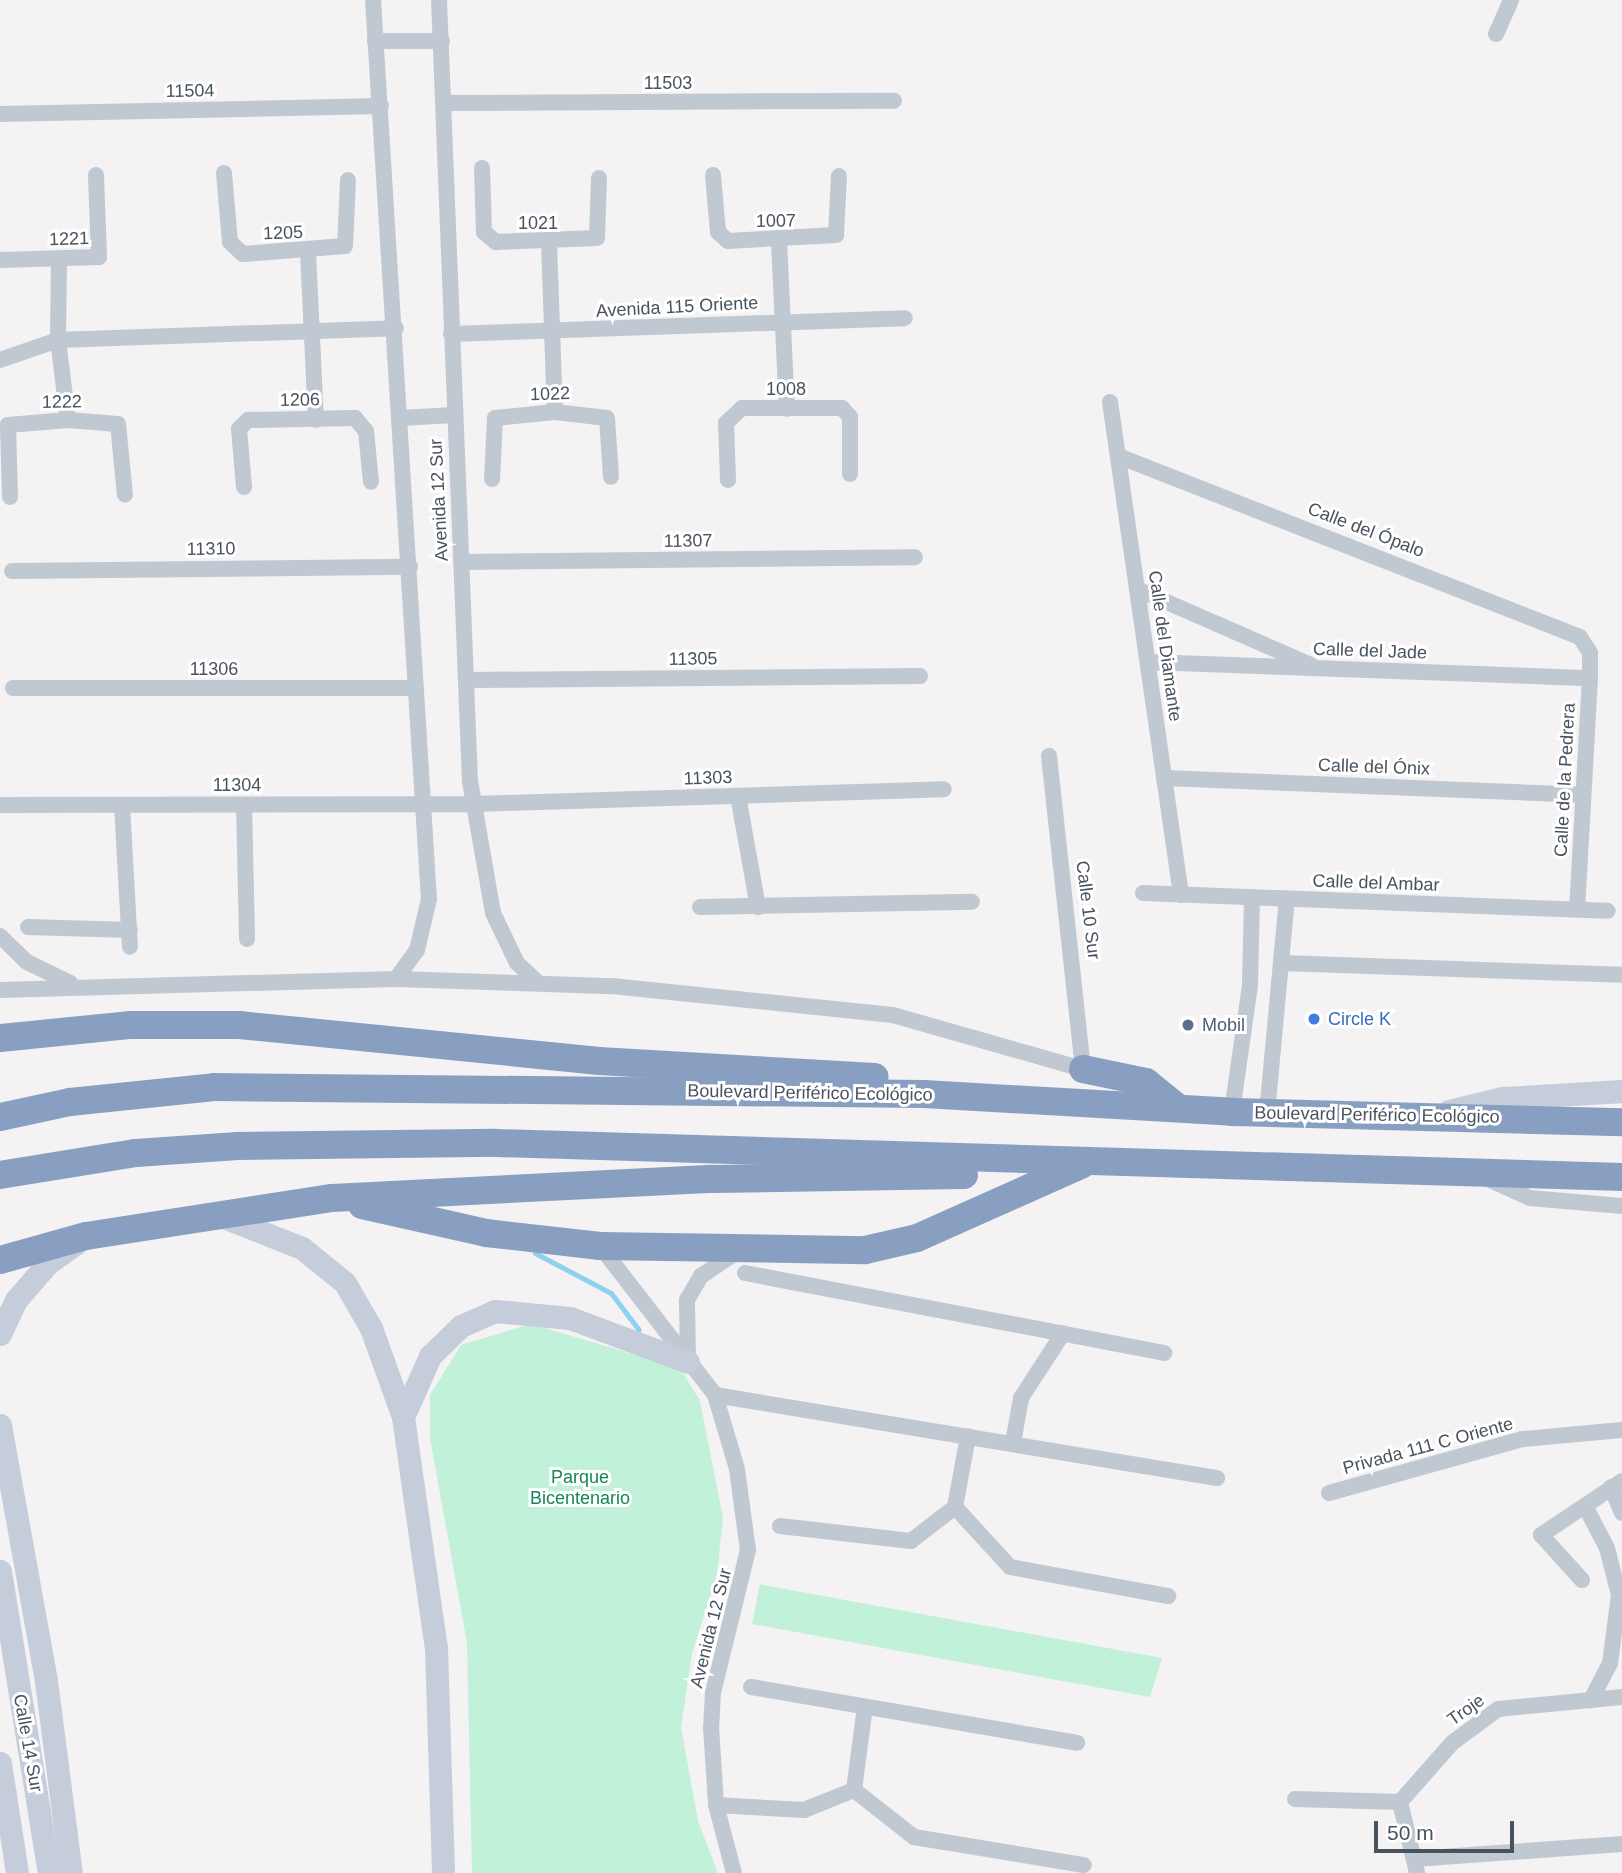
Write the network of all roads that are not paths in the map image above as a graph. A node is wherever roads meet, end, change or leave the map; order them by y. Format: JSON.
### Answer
{"nodes":[{"id":1,"x":373,"y":0,"type":"edge"},
{"id":2,"x":439,"y":0,"type":"edge"},
{"id":3,"x":1511,"y":0,"type":"edge"},
{"id":4,"x":1496,"y":34,"type":"dead end"},
{"id":5,"x":375,"y":41,"type":"junction"},
{"id":6,"x":442,"y":41,"type":"junction"},
{"id":7,"x":894,"y":101,"type":"dead end"},
{"id":8,"x":443,"y":103,"type":"junction"},
{"id":9,"x":381,"y":106,"type":"junction"},
{"id":10,"x":0,"y":114,"type":"edge"},
{"id":11,"x":482,"y":168,"type":"dead end"},
{"id":12,"x":224,"y":173,"type":"dead end"},
{"id":13,"x":96,"y":175,"type":"dead end"},
{"id":14,"x":713,"y":175,"type":"dead end"},
{"id":15,"x":839,"y":176,"type":"dead end"},
{"id":16,"x":599,"y":178,"type":"dead end"},
{"id":17,"x":348,"y":180,"type":"dead end"},
{"id":18,"x":779,"y":241,"type":"junction"},
{"id":19,"x":549,"y":243,"type":"junction"},
{"id":20,"x":308,"y":252,"type":"junction"},
{"id":21,"x":59,"y":259,"type":"junction"},
{"id":22,"x":0,"y":260,"type":"edge"},
{"id":23,"x":905,"y":318,"type":"dead end"},
{"id":24,"x":783,"y":321,"type":"junction"},
{"id":25,"x":396,"y":328,"type":"junction"},
{"id":26,"x":312,"y":330,"type":"junction"},
{"id":27,"x":554,"y":332,"type":"junction"},
{"id":28,"x":451,"y":334,"type":"junction"},
{"id":29,"x":58,"y":340,"type":"junction"},
{"id":30,"x":0,"y":360,"type":"edge"},
{"id":31,"x":1110,"y":402,"type":"dead end"},
{"id":32,"x":787,"y":409,"type":"junction"},
{"id":33,"x":555,"y":412,"type":"junction"},
{"id":34,"x":454,"y":415,"type":"junction"},
{"id":35,"x":401,"y":418,"type":"junction"},
{"id":36,"x":316,"y":419,"type":"junction"},
{"id":37,"x":68,"y":420,"type":"junction"},
{"id":38,"x":1118,"y":456,"type":"junction"},
{"id":39,"x":850,"y":474,"type":"dead end"},
{"id":40,"x":611,"y":477,"type":"dead end"},
{"id":41,"x":492,"y":479,"type":"dead end"},
{"id":42,"x":728,"y":480,"type":"dead end"},
{"id":43,"x":371,"y":482,"type":"dead end"},
{"id":44,"x":244,"y":487,"type":"dead end"},
{"id":45,"x":125,"y":495,"type":"dead end"},
{"id":46,"x":10,"y":497,"type":"dead end"},
{"id":47,"x":915,"y":557,"type":"dead end"},
{"id":48,"x":462,"y":562,"type":"junction"},
{"id":49,"x":410,"y":567,"type":"junction"},
{"id":50,"x":12,"y":571,"type":"dead end"},
{"id":51,"x":1137,"y":589,"type":"junction"},
{"id":52,"x":1590,"y":653,"type":"joint"},
{"id":53,"x":1148,"y":662,"type":"junction"},
{"id":54,"x":1319,"y":668,"type":"junction"},
{"id":55,"x":920,"y":676,"type":"dead end"},
{"id":56,"x":1590,"y":678,"type":"junction"},
{"id":57,"x":467,"y":680,"type":"junction"},
{"id":58,"x":13,"y":688,"type":"dead end"},
{"id":59,"x":415,"y":688,"type":"junction"},
{"id":60,"x":1049,"y":756,"type":"dead end"},
{"id":61,"x":1164,"y":778,"type":"junction"},
{"id":62,"x":944,"y":789,"type":"dead end"},
{"id":63,"x":1581,"y":795,"type":"junction"},
{"id":64,"x":738,"y":796,"type":"junction"},
{"id":65,"x":422,"y":804,"type":"junction"},
{"id":66,"x":474,"y":804,"type":"junction"},
{"id":67,"x":1,"y":805,"type":"edge"},
{"id":68,"x":122,"y":805,"type":"junction"},
{"id":69,"x":244,"y":805,"type":"junction"},
{"id":70,"x":1143,"y":893,"type":"dead end"},
{"id":71,"x":1181,"y":895,"type":"junction"},
{"id":72,"x":1252,"y":897,"type":"junction"},
{"id":73,"x":1287,"y":899,"type":"junction"},
{"id":74,"x":972,"y":902,"type":"dead end"},
{"id":75,"x":700,"y":907,"type":"dead end"},
{"id":76,"x":758,"y":907,"type":"junction"},
{"id":77,"x":1577,"y":909,"type":"junction"},
{"id":78,"x":1608,"y":911,"type":"dead end"},
{"id":79,"x":28,"y":928,"type":"dead end"},
{"id":80,"x":130,"y":930,"type":"junction"},
{"id":81,"x":0,"y":936,"type":"edge"},
{"id":82,"x":247,"y":939,"type":"dead end"},
{"id":83,"x":130,"y":947,"type":"dead end"},
{"id":84,"x":1283,"y":963,"type":"junction"},
{"id":85,"x":1622,"y":975,"type":"edge"},
{"id":86,"x":396,"y":979,"type":"junction"},
{"id":87,"x":536,"y":981,"type":"junction"},
{"id":88,"x":72,"y":984,"type":"junction"},
{"id":89,"x":0,"y":990,"type":"edge"},
{"id":90,"x":0,"y":1038,"type":"edge"},
{"id":91,"x":1083,"y":1069,"type":"junction"},
{"id":92,"x":1622,"y":1091,"type":"edge"},
{"id":93,"x":924,"y":1094,"type":"junction"},
{"id":94,"x":1177,"y":1107,"type":"junction"},
{"id":95,"x":1232,"y":1112,"type":"junction"},
{"id":96,"x":1267,"y":1113,"type":"junction"},
{"id":97,"x":1433,"y":1115,"type":"junction"},
{"id":98,"x":0,"y":1117,"type":"edge"},
{"id":99,"x":1622,"y":1122,"type":"edge"},
{"id":100,"x":1035,"y":1159,"type":"junction"},
{"id":101,"x":1084,"y":1164,"type":"junction"},
{"id":102,"x":1473,"y":1172,"type":"junction"},
{"id":103,"x":0,"y":1175,"type":"edge"},
{"id":104,"x":1622,"y":1177,"type":"edge"},
{"id":105,"x":332,"y":1198,"type":"junction"},
{"id":106,"x":1622,"y":1206,"type":"edge"},
{"id":107,"x":215,"y":1214,"type":"junction"},
{"id":108,"x":86,"y":1236,"type":"junction"},
{"id":109,"x":600,"y":1246,"type":"junction"},
{"id":110,"x":0,"y":1260,"type":"edge"},
{"id":111,"x":746,"y":1260,"type":"junction"},
{"id":112,"x":0,"y":1334,"type":"edge"},
{"id":113,"x":1063,"y":1334,"type":"junction"},
{"id":114,"x":1164,"y":1353,"type":"dead end"},
{"id":115,"x":688,"y":1362,"type":"junction"},
{"id":116,"x":715,"y":1395,"type":"junction"},
{"id":117,"x":403,"y":1417,"type":"junction"},
{"id":118,"x":0,"y":1425,"type":"edge"},
{"id":119,"x":1622,"y":1430,"type":"edge"},
{"id":120,"x":968,"y":1436,"type":"junction"},
{"id":121,"x":1013,"y":1443,"type":"junction"},
{"id":122,"x":1217,"y":1478,"type":"dead end"},
{"id":123,"x":1616,"y":1484,"type":"edge"},
{"id":124,"x":1329,"y":1493,"type":"dead end"},
{"id":125,"x":1585,"y":1506,"type":"junction"},
{"id":126,"x":956,"y":1507,"type":"junction"},
{"id":127,"x":1622,"y":1513,"type":"edge"},
{"id":128,"x":780,"y":1525,"type":"dead end"},
{"id":129,"x":0,"y":1571,"type":"edge"},
{"id":130,"x":1582,"y":1580,"type":"dead end"},
{"id":131,"x":1168,"y":1596,"type":"dead end"},
{"id":132,"x":751,"y":1687,"type":"dead end"},
{"id":133,"x":1622,"y":1697,"type":"edge"},
{"id":134,"x":1591,"y":1700,"type":"junction"},
{"id":135,"x":865,"y":1707,"type":"junction"},
{"id":136,"x":1077,"y":1743,"type":"dead end"},
{"id":137,"x":0,"y":1763,"type":"edge"},
{"id":138,"x":854,"y":1790,"type":"junction"},
{"id":139,"x":1295,"y":1799,"type":"dead end"},
{"id":140,"x":1400,"y":1802,"type":"junction"},
{"id":141,"x":716,"y":1805,"type":"junction"},
{"id":142,"x":1622,"y":1844,"type":"edge"},
{"id":143,"x":1084,"y":1865,"type":"dead end"},
{"id":144,"x":1415,"y":1866,"type":"edge"},
{"id":145,"x":17,"y":1873,"type":"edge"},
{"id":146,"x":49,"y":1873,"type":"edge"},
{"id":147,"x":71,"y":1873,"type":"edge"},
{"id":148,"x":443,"y":1873,"type":"edge"},
{"id":149,"x":734,"y":1873,"type":"edge"}],
"edges":[{"from":1,"to":5,"type":"street","name":"Avenida 12 Sur"},
{"from":2,"to":6,"type":"street","name":"Avenida 12 Sur"},
{"from":3,"to":4,"type":"street"},
{"from":5,"to":6,"type":"street"},
{"from":5,"to":9,"type":"street","name":"Avenida 12 Sur"},
{"from":6,"to":8,"type":"street","name":"Avenida 12 Sur"},
{"from":7,"to":8,"type":"street","name":"11503"},
{"from":8,"to":28,"type":"street","name":"Avenida 12 Sur"},
{"from":9,"to":10,"type":"street","name":"11504"},
{"from":9,"to":25,"type":"street","name":"Avenida 12 Sur"},
{"from":11,"to":19,"type":"street","name":"1021"},
{"from":12,"to":20,"type":"street","name":"1205"},
{"from":13,"to":21,"type":"street","name":"1221"},
{"from":14,"to":18,"type":"street","name":"1007"},
{"from":15,"to":18,"type":"street","name":"1007"},
{"from":16,"to":19,"type":"street","name":"1021"},
{"from":17,"to":20,"type":"street","name":"1205"},
{"from":18,"to":24,"type":"street"},
{"from":19,"to":27,"type":"street"},
{"from":20,"to":26,"type":"street"},
{"from":21,"to":22,"type":"street","name":"1221"},
{"from":21,"to":29,"type":"street"},
{"from":23,"to":24,"type":"street","name":"Avenida 115 Oriente"},
{"from":24,"to":27,"type":"street","name":"Avenida 115 Oriente"},
{"from":24,"to":32,"type":"street"},
{"from":25,"to":26,"type":"street"},
{"from":25,"to":35,"type":"street","name":"Avenida 12 Sur"},
{"from":26,"to":29,"type":"street"},
{"from":26,"to":36,"type":"street"},
{"from":27,"to":28,"type":"street","name":"Avenida 115 Oriente"},
{"from":27,"to":33,"type":"street"},
{"from":28,"to":34,"type":"street","name":"Avenida 12 Sur"},
{"from":29,"to":30,"type":"street"},
{"from":29,"to":37,"type":"street"},
{"from":31,"to":38,"type":"street","name":"Calle del Diamante"},
{"from":32,"to":39,"type":"street","name":"1008"},
{"from":32,"to":42,"type":"street","name":"1008"},
{"from":33,"to":40,"type":"street","name":"1022"},
{"from":33,"to":41,"type":"street","name":"1022"},
{"from":34,"to":35,"type":"street"},
{"from":34,"to":48,"type":"street","name":"Avenida 12 Sur"},
{"from":35,"to":49,"type":"street","name":"Avenida 12 Sur"},
{"from":36,"to":43,"type":"street","name":"1206"},
{"from":36,"to":44,"type":"street","name":"1206"},
{"from":37,"to":45,"type":"street","name":"1222"},
{"from":37,"to":46,"type":"street","name":"1222"},
{"from":38,"to":51,"type":"street","name":"Calle del Diamante"},
{"from":38,"to":52,"type":"street","name":"Calle del Ópalo"},
{"from":47,"to":48,"type":"street","name":"11307"},
{"from":48,"to":57,"type":"street","name":"Avenida 12 Sur"},
{"from":49,"to":50,"type":"street","name":"11310"},
{"from":49,"to":59,"type":"street","name":"Avenida 12 Sur"},
{"from":51,"to":53,"type":"street","name":"Calle del Diamante"},
{"from":51,"to":54,"type":"street"},
{"from":52,"to":56,"type":"street","name":"Calle de la Pedrera"},
{"from":53,"to":54,"type":"street","name":"Calle del Jade"},
{"from":53,"to":61,"type":"street","name":"Calle del Diamante"},
{"from":54,"to":56,"type":"street","name":"Calle del Jade"},
{"from":55,"to":57,"type":"street","name":"11305"},
{"from":56,"to":63,"type":"street","name":"Calle de la Pedrera"},
{"from":57,"to":66,"type":"street","name":"Avenida 12 Sur"},
{"from":58,"to":59,"type":"street","name":"11306"},
{"from":59,"to":65,"type":"street","name":"Avenida 12 Sur"},
{"from":60,"to":91,"type":"street","name":"Calle 10 Sur"},
{"from":61,"to":63,"type":"street","name":"Calle del Ónix"},
{"from":61,"to":71,"type":"street","name":"Calle del Diamante"},
{"from":62,"to":64,"type":"street","name":"11303"},
{"from":63,"to":77,"type":"street","name":"Calle de la Pedrera"},
{"from":64,"to":66,"type":"street","name":"11303"},
{"from":64,"to":76,"type":"street"},
{"from":65,"to":66,"type":"street","name":"11304"},
{"from":65,"to":69,"type":"street","name":"11304"},
{"from":65,"to":86,"type":"street","name":"Avenida 12 Sur"},
{"from":66,"to":87,"type":"street","name":"Avenida 12 Sur"},
{"from":67,"to":68,"type":"street","name":"11304"},
{"from":68,"to":69,"type":"street","name":"11304"},
{"from":68,"to":80,"type":"street"},
{"from":69,"to":82,"type":"street"},
{"from":70,"to":71,"type":"street","name":"Calle del Ambar"},
{"from":71,"to":72,"type":"street","name":"Calle del Ambar"},
{"from":72,"to":73,"type":"street","name":"Calle del Ambar"},
{"from":72,"to":95,"type":"street"},
{"from":73,"to":77,"type":"street","name":"Calle del Ambar"},
{"from":73,"to":84,"type":"street"},
{"from":74,"to":76,"type":"street"},
{"from":75,"to":76,"type":"street"},
{"from":77,"to":78,"type":"street","name":"Calle del Ambar"},
{"from":79,"to":80,"type":"street"},
{"from":80,"to":83,"type":"street"},
{"from":81,"to":88,"type":"street"},
{"from":84,"to":85,"type":"street"},
{"from":84,"to":96,"type":"street"},
{"from":86,"to":87,"type":"street"},
{"from":86,"to":88,"type":"street"},
{"from":87,"to":91,"type":"street"},
{"from":88,"to":89,"type":"street"},
{"from":90,"to":93,"type":"highway"},
{"from":91,"to":94,"type":"highway"},
{"from":92,"to":97,"type":"street"},
{"from":93,"to":94,"type":"highway","name":"Boulevard Periférico Ecológico"},
{"from":93,"to":98,"type":"highway","name":"Boulevard Periférico Ecológico"},
{"from":94,"to":95,"type":"highway","name":"Boulevard Periférico Ecológico"},
{"from":95,"to":96,"type":"highway","name":"Boulevard Periférico Ecológico"},
{"from":96,"to":97,"type":"highway","name":"Boulevard Periférico Ecológico"},
{"from":97,"to":99,"type":"highway","name":"Boulevard Periférico Ecológico"},
{"from":100,"to":101,"type":"highway"},
{"from":100,"to":103,"type":"highway"},
{"from":100,"to":105,"type":"highway"},
{"from":101,"to":102,"type":"highway"},
{"from":101,"to":111,"type":"highway"},
{"from":102,"to":104,"type":"highway"},
{"from":102,"to":106,"type":"street"},
{"from":105,"to":107,"type":"highway"},
{"from":105,"to":109,"type":"highway"},
{"from":107,"to":108,"type":"highway"},
{"from":107,"to":117,"type":"street"},
{"from":108,"to":110,"type":"highway"},
{"from":108,"to":112,"type":"street"},
{"from":109,"to":111,"type":"highway"},
{"from":109,"to":115,"type":"street","name":"Avenida 12 Sur"},
{"from":111,"to":113,"type":"street"},
{"from":111,"to":115,"type":"street"},
{"from":113,"to":114,"type":"street"},
{"from":113,"to":121,"type":"street"},
{"from":115,"to":116,"type":"street","name":"Avenida 12 Sur"},
{"from":115,"to":117,"type":"street"},
{"from":116,"to":120,"type":"street"},
{"from":116,"to":141,"type":"street","name":"Avenida 12 Sur"},
{"from":117,"to":148,"type":"street"},
{"from":118,"to":147,"type":"street"},
{"from":119,"to":124,"type":"street","name":"Privada 111 C Oriente"},
{"from":120,"to":121,"type":"street"},
{"from":120,"to":126,"type":"street"},
{"from":121,"to":122,"type":"street"},
{"from":123,"to":125,"type":"street"},
{"from":123,"to":127,"type":"street"},
{"from":125,"to":130,"type":"street"},
{"from":125,"to":134,"type":"street"},
{"from":126,"to":128,"type":"street"},
{"from":126,"to":131,"type":"street"},
{"from":129,"to":146,"type":"street","name":"Calle 14 Sur"},
{"from":132,"to":135,"type":"street"},
{"from":133,"to":134,"type":"street","name":"Troje"},
{"from":134,"to":140,"type":"street","name":"Troje"},
{"from":135,"to":136,"type":"street"},
{"from":135,"to":138,"type":"street"},
{"from":137,"to":145,"type":"street","name":"Calle 14 Sur"},
{"from":138,"to":141,"type":"street"},
{"from":138,"to":143,"type":"street"},
{"from":139,"to":140,"type":"street"},
{"from":140,"to":144,"type":"street"},
{"from":141,"to":149,"type":"street","name":"Avenida 12 Sur"},
{"from":142,"to":144,"type":"street"}]}
